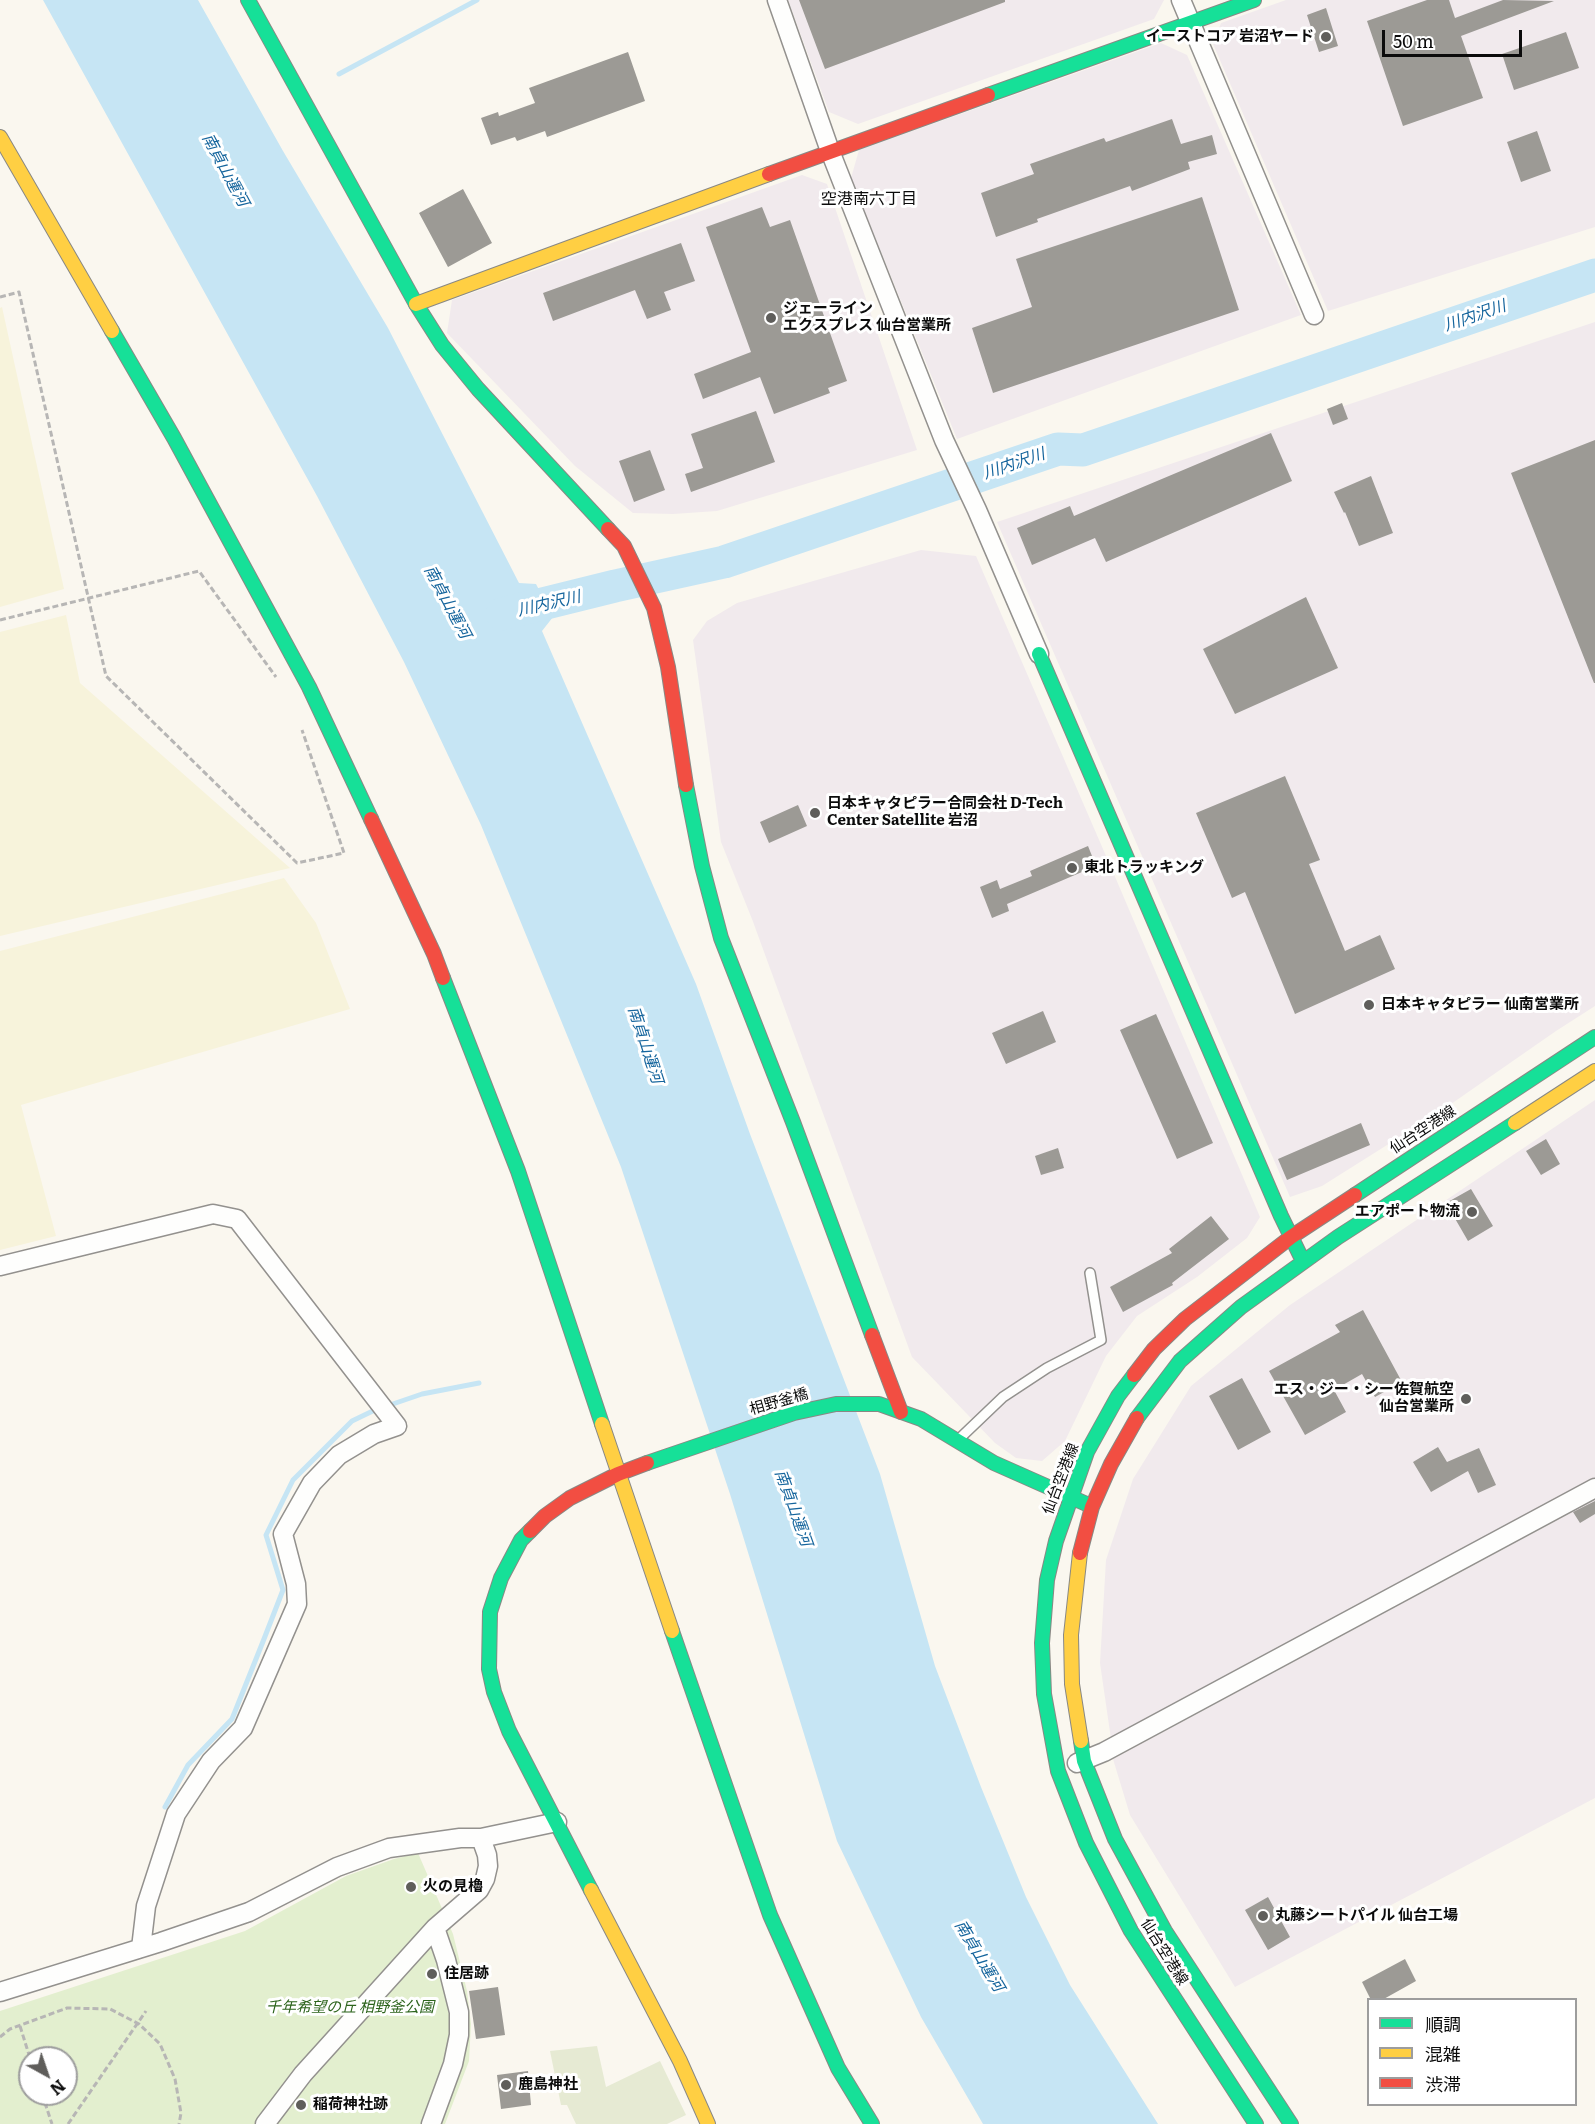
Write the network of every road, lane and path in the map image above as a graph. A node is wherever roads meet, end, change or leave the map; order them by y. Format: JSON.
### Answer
{"nodes":[{"id":1,"x":248,"y":0,"type":"edge"},
{"id":2,"x":777,"y":0,"type":"edge"},
{"id":3,"x":1181,"y":0,"type":"edge"},
{"id":4,"x":1254,"y":0,"type":"edge"},
{"id":5,"x":1191,"y":23,"type":"junction"},
{"id":6,"x":0,"y":137,"type":"edge"},
{"id":7,"x":830,"y":151,"type":"junction"},
{"id":8,"x":0,"y":297,"type":"edge"},
{"id":9,"x":416,"y":304,"type":"junction"},
{"id":10,"x":1314,"y":315,"type":"dead end"},
{"id":11,"x":87,"y":597,"type":"junction"},
{"id":12,"x":0,"y":620,"type":"edge"},
{"id":13,"x":1039,"y":654,"type":"joint"},
{"id":14,"x":278,"y":680,"type":"dead end"},
{"id":15,"x":299,"y":720,"type":"dead end"},
{"id":16,"x":1595,"y":1037,"type":"edge"},
{"id":17,"x":1595,"y":1071,"type":"edge"},
{"id":18,"x":1291,"y":1237,"type":"junction"},
{"id":19,"x":1304,"y":1261,"type":"junction"},
{"id":20,"x":0,"y":1266,"type":"edge"},
{"id":21,"x":1090,"y":1273,"type":"dead end"},
{"id":22,"x":901,"y":1412,"type":"junction"},
{"id":23,"x":958,"y":1440,"type":"junction"},
{"id":24,"x":618,"y":1474,"type":"junction"},
{"id":25,"x":1595,"y":1488,"type":"edge"},
{"id":26,"x":1070,"y":1497,"type":"junction"},
{"id":27,"x":1092,"y":1507,"type":"junction"},
{"id":28,"x":1084,"y":1761,"type":"junction"},
{"id":29,"x":1058,"y":1772,"type":"junction"},
{"id":30,"x":557,"y":1822,"type":"junction"},
{"id":31,"x":481,"y":1838,"type":"junction"},
{"id":32,"x":435,"y":1928,"type":"junction"},
{"id":33,"x":141,"y":1948,"type":"junction"},
{"id":34,"x":0,"y":1992,"type":"edge"},
{"id":35,"x":146,"y":2011,"type":"dead end"},
{"id":36,"x":138,"y":2024,"type":"junction"},
{"id":37,"x":20,"y":2026,"type":"junction"},
{"id":38,"x":0,"y":2037,"type":"edge"},
{"id":39,"x":26,"y":2046,"type":"edge"},
{"id":40,"x":46,"y":2106,"type":"edge"},
{"id":41,"x":52,"y":2124,"type":"edge"},
{"id":42,"x":68,"y":2124,"type":"edge"},
{"id":43,"x":179,"y":2124,"type":"edge"},
{"id":44,"x":265,"y":2124,"type":"edge"},
{"id":45,"x":431,"y":2124,"type":"edge"},
{"id":46,"x":708,"y":2124,"type":"edge"},
{"id":47,"x":872,"y":2124,"type":"edge"},
{"id":48,"x":1256,"y":2124,"type":"edge"},
{"id":49,"x":1291,"y":2124,"type":"edge"}],
"edges":[{"from":1,"to":9,"type":"street"},
{"from":2,"to":7,"type":"street"},
{"from":3,"to":5,"type":"street"},
{"from":4,"to":5,"type":"street"},
{"from":5,"to":7,"type":"street"},
{"from":5,"to":10,"type":"street"},
{"from":6,"to":24,"type":"street"},
{"from":7,"to":9,"type":"street"},
{"from":7,"to":13,"type":"street"},
{"from":8,"to":11,"type":"path"},
{"from":9,"to":22,"type":"street"},
{"from":11,"to":12,"type":"path"},
{"from":11,"to":14,"type":"path"},
{"from":11,"to":15,"type":"path"},
{"from":13,"to":18,"type":"street"},
{"from":16,"to":18,"type":"street","name":"仙台空港線"},
{"from":17,"to":19,"type":"street","name":"仙台空港線"},
{"from":18,"to":19,"type":"street"},
{"from":18,"to":26,"type":"street","name":"仙台空港線"},
{"from":19,"to":27,"type":"street","name":"仙台空港線"},
{"from":20,"to":33,"type":"street"},
{"from":21,"to":23,"type":"lane"},
{"from":22,"to":23,"type":"street","name":"相野釜橋"},
{"from":22,"to":24,"type":"street","name":"相野釜橋"},
{"from":23,"to":26,"type":"street","name":"相野釜橋"},
{"from":24,"to":30,"type":"street","name":"相野釜橋"},
{"from":24,"to":47,"type":"street"},
{"from":25,"to":28,"type":"street"},
{"from":26,"to":27,"type":"street","name":"相野釜橋"},
{"from":26,"to":29,"type":"street","name":"仙台空港線"},
{"from":27,"to":28,"type":"street","name":"仙台空港線"},
{"from":28,"to":29,"type":"street"},
{"from":28,"to":49,"type":"street","name":"仙台空港線"},
{"from":29,"to":48,"type":"street","name":"仙台空港線"},
{"from":30,"to":31,"type":"street"},
{"from":30,"to":46,"type":"street","name":"相野釜橋"},
{"from":31,"to":32,"type":"street"},
{"from":31,"to":33,"type":"street"},
{"from":32,"to":44,"type":"street"},
{"from":32,"to":45,"type":"street"},
{"from":33,"to":34,"type":"street"},
{"from":35,"to":36,"type":"path"},
{"from":36,"to":37,"type":"path"},
{"from":36,"to":42,"type":"path"},
{"from":36,"to":43,"type":"path"},
{"from":37,"to":38,"type":"path"},
{"from":37,"to":39,"type":"path"},
{"from":40,"to":41,"type":"path"}]}
